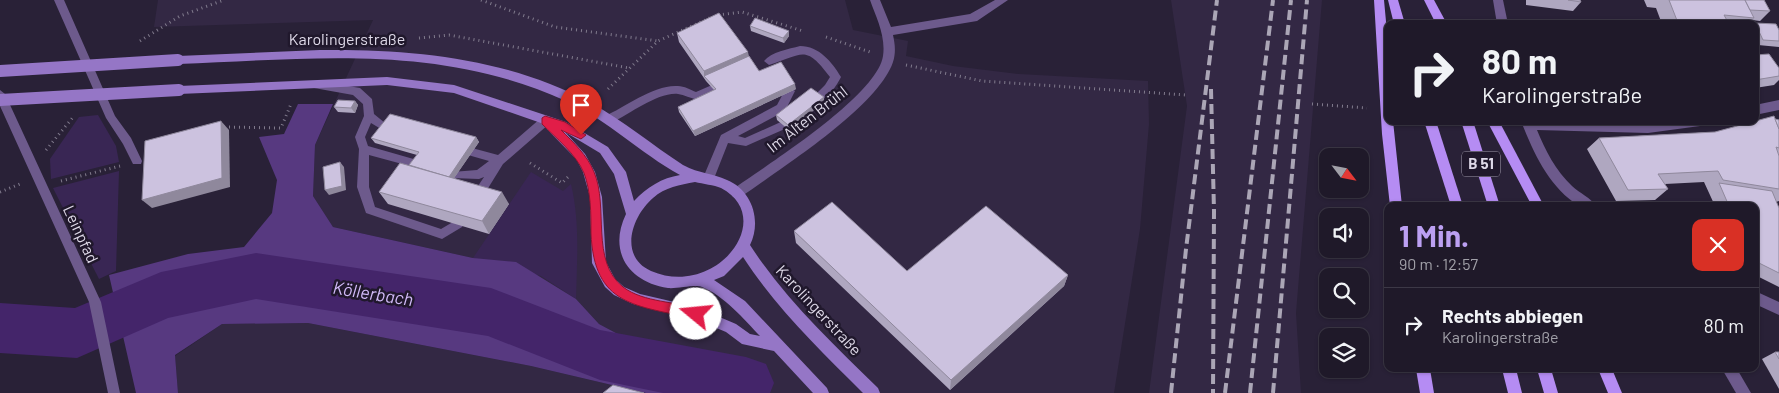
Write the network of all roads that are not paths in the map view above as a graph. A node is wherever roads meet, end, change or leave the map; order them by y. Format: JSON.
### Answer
{"nodes":[{"id":1,"x":59,"y":0,"type":"edge"},
{"id":2,"x":875,"y":0,"type":"edge"},
{"id":3,"x":1003,"y":0,"type":"edge"},
{"id":4,"x":1378,"y":0,"type":"edge"},
{"id":5,"x":1393,"y":0,"type":"edge"},
{"id":6,"x":1429,"y":0,"type":"edge"},
{"id":7,"x":1498,"y":0,"type":"edge"},
{"id":8,"x":1399,"y":20,"type":"edge"},
{"id":9,"x":1434,"y":20,"type":"edge"},
{"id":10,"x":1440,"y":20,"type":"edge"},
{"id":11,"x":1502,"y":20,"type":"edge"},
{"id":12,"x":887,"y":32,"type":"junction"},
{"id":13,"x":769,"y":65,"type":"edge"},
{"id":14,"x":0,"y":71,"type":"edge"},
{"id":15,"x":1384,"y":80,"type":"edge"},
{"id":16,"x":301,"y":83,"type":"junction"},
{"id":17,"x":712,"y":88,"type":"edge"},
{"id":18,"x":790,"y":91,"type":"edge"},
{"id":19,"x":0,"y":94,"type":"edge"},
{"id":20,"x":818,"y":97,"type":"edge"},
{"id":21,"x":0,"y":100,"type":"edge"},
{"id":22,"x":1779,"y":105,"type":"edge"},
{"id":23,"x":1759,"y":109,"type":"edge"},
{"id":24,"x":368,"y":116,"type":"junction"},
{"id":25,"x":609,"y":119,"type":"junction"},
{"id":26,"x":545,"y":121,"type":"junction"},
{"id":27,"x":783,"y":125,"type":"edge"},
{"id":28,"x":1387,"y":125,"type":"edge"},
{"id":29,"x":1431,"y":125,"type":"edge"},
{"id":30,"x":1468,"y":125,"type":"edge"},
{"id":31,"x":1496,"y":125,"type":"edge"},
{"id":32,"x":1529,"y":125,"type":"edge"},
{"id":33,"x":1576,"y":125,"type":"edge"},
{"id":34,"x":1670,"y":125,"type":"edge"},
{"id":35,"x":386,"y":128,"type":"edge"},
{"id":36,"x":725,"y":138,"type":"junction"},
{"id":37,"x":364,"y":148,"type":"junction"},
{"id":38,"x":472,"y":152,"type":"edge"},
{"id":39,"x":500,"y":160,"type":"junction"},
{"id":40,"x":137,"y":161,"type":"road end"},
{"id":41,"x":417,"y":164,"type":"edge"},
{"id":42,"x":456,"y":175,"type":"edge"},
{"id":43,"x":695,"y":177,"type":"junction"},
{"id":44,"x":709,"y":178,"type":"junction"},
{"id":45,"x":737,"y":193,"type":"junction"},
{"id":46,"x":478,"y":195,"type":"edge"},
{"id":47,"x":1396,"y":202,"type":"edge"},
{"id":48,"x":1456,"y":202,"type":"edge"},
{"id":49,"x":1493,"y":202,"type":"edge"},
{"id":50,"x":1536,"y":202,"type":"edge"},
{"id":51,"x":1582,"y":202,"type":"edge"},
{"id":52,"x":631,"y":212,"type":"junction"},
{"id":53,"x":458,"y":224,"type":"edge"},
{"id":54,"x":744,"y":247,"type":"junction"},
{"id":55,"x":703,"y":280,"type":"junction"},
{"id":56,"x":1759,"y":299,"type":"edge"},
{"id":57,"x":1779,"y":309,"type":"edge"},
{"id":58,"x":779,"y":346,"type":"junction"},
{"id":59,"x":1424,"y":372,"type":"edge"},
{"id":60,"x":1510,"y":372,"type":"edge"},
{"id":61,"x":1545,"y":372,"type":"edge"},
{"id":62,"x":1606,"y":372,"type":"edge"},
{"id":63,"x":1731,"y":372,"type":"edge"},
{"id":64,"x":114,"y":393,"type":"edge"},
{"id":65,"x":822,"y":393,"type":"edge"},
{"id":66,"x":873,"y":393,"type":"edge"},
{"id":67,"x":1427,"y":393,"type":"edge"},
{"id":68,"x":1515,"y":393,"type":"edge"},
{"id":69,"x":1551,"y":393,"type":"edge"},
{"id":70,"x":1615,"y":393,"type":"edge"},
{"id":71,"x":1744,"y":393,"type":"edge"}],
"edges":[{"from":1,"to":40,"type":"lane"},
{"from":2,"to":12,"type":"street","name":"Im Alten Brühl"},
{"from":3,"to":12,"type":"street"},
{"from":4,"to":15,"type":"main road"},
{"from":5,"to":8,"type":"main road"},
{"from":6,"to":9,"type":"main road"},
{"from":6,"to":10,"type":"main road"},
{"from":7,"to":11,"type":"street"},
{"from":12,"to":45,"type":"street","name":"Im Alten Brühl"},
{"from":13,"to":20,"type":"lane"},
{"from":14,"to":25,"type":"main road","name":"Karolingerstraße","bridge":true},
{"from":16,"to":21,"type":"main road","bridge":true},
{"from":16,"to":24,"type":"lane"},
{"from":16,"to":26,"type":"main road"},
{"from":17,"to":25,"type":"lane"},
{"from":18,"to":36,"type":"lane"},
{"from":19,"to":64,"type":"lane","name":"Leinpfad"},
{"from":22,"to":23,"type":"street"},
{"from":24,"to":35,"type":"lane"},
{"from":24,"to":37,"type":"lane"},
{"from":25,"to":43,"type":"main road","name":"Karolingerstraße"},
{"from":26,"to":39,"type":"lane"},
{"from":26,"to":52,"type":"main road"},
{"from":26,"to":58,"type":"main road"},
{"from":27,"to":36,"type":"lane"},
{"from":28,"to":47,"type":"main road"},
{"from":29,"to":48,"type":"main road","number":"B 51"},
{"from":30,"to":49,"type":"main road","number":"B 51"},
{"from":31,"to":50,"type":"main road"},
{"from":32,"to":51,"type":"street"},
{"from":33,"to":34,"type":"street"},
{"from":36,"to":44,"type":"lane"},
{"from":37,"to":41,"type":"lane"},
{"from":37,"to":53,"type":"lane"},
{"from":38,"to":39,"type":"lane"},
{"from":39,"to":42,"type":"lane"},
{"from":39,"to":46,"type":"lane"},
{"from":43,"to":44,"type":"main road"},
{"from":43,"to":52,"type":"main road"},
{"from":44,"to":45,"type":"main road"},
{"from":45,"to":54,"type":"main road"},
{"from":52,"to":55,"type":"main road"},
{"from":54,"to":55,"type":"main road"},
{"from":54,"to":66,"type":"main road","name":"Karolingerstraße"},
{"from":55,"to":58,"type":"main road"},
{"from":56,"to":57,"type":"street"},
{"from":58,"to":65,"type":"main road"},
{"from":59,"to":67,"type":"main road"},
{"from":60,"to":68,"type":"main road"},
{"from":61,"to":69,"type":"main road"},
{"from":62,"to":70,"type":"main road"},
{"from":63,"to":71,"type":"street"}]}
